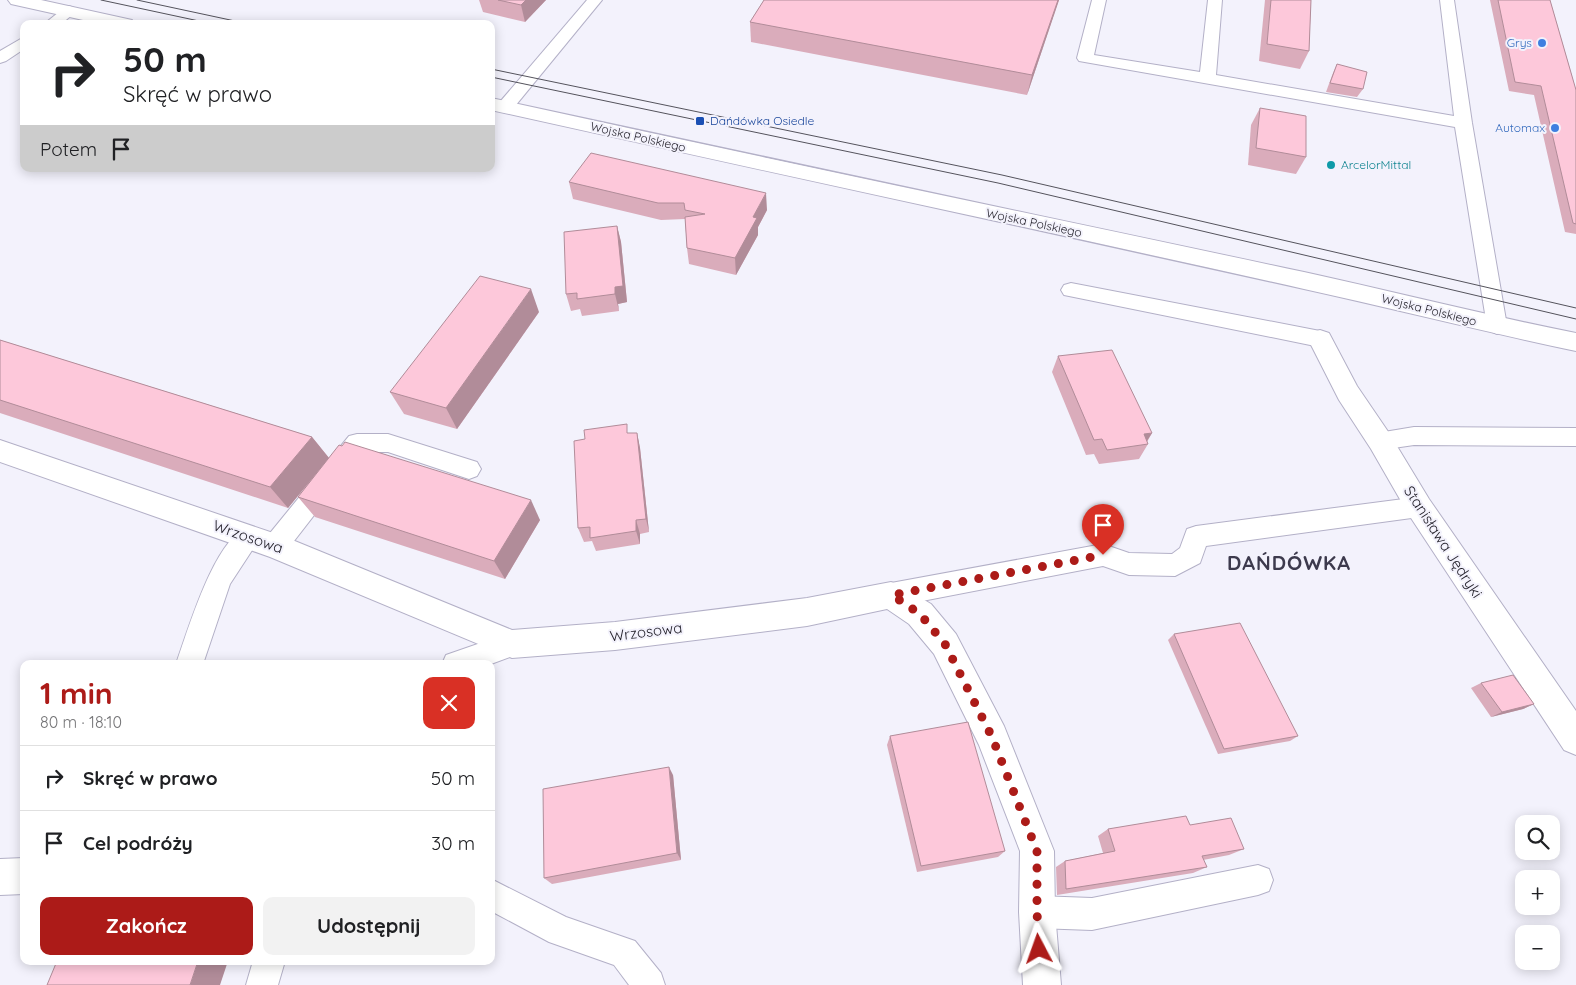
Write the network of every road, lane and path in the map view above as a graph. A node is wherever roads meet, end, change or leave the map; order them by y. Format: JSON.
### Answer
{"nodes":[{"id":1,"x":16,"y":0,"type":"edge"},
{"id":2,"x":595,"y":0,"type":"edge"},
{"id":3,"x":1099,"y":0,"type":"edge"},
{"id":4,"x":1215,"y":0,"type":"edge"},
{"id":5,"x":1447,"y":0,"type":"edge"},
{"id":6,"x":69,"y":11,"type":"junction"},
{"id":7,"x":57,"y":20,"type":"edge"},
{"id":8,"x":108,"y":20,"type":"edge"},
{"id":9,"x":20,"y":45,"type":"edge"},
{"id":10,"x":0,"y":58,"type":"edge"},
{"id":11,"x":1208,"y":78,"type":"junction"},
{"id":12,"x":498,"y":106,"type":"edge"},
{"id":13,"x":1463,"y":123,"type":"junction"},
{"id":14,"x":1071,"y":290,"type":"dead end"},
{"id":15,"x":1497,"y":326,"type":"junction"},
{"id":16,"x":1320,"y":339,"type":"joint"},
{"id":17,"x":1576,"y":342,"type":"edge"},
{"id":18,"x":1576,"y":437,"type":"edge"},
{"id":19,"x":1380,"y":441,"type":"junction"},
{"id":20,"x":0,"y":451,"type":"edge"},
{"id":21,"x":469,"y":469,"type":"dead end"},
{"id":22,"x":1419,"y":507,"type":"junction"},
{"id":23,"x":248,"y":538,"type":"junction"},
{"id":24,"x":276,"y":546,"type":"junction"},
{"id":25,"x":892,"y":595,"type":"junction"},
{"id":26,"x":512,"y":644,"type":"junction"},
{"id":27,"x":190,"y":660,"type":"edge"},
{"id":28,"x":466,"y":660,"type":"edge"},
{"id":29,"x":1576,"y":739,"type":"edge"},
{"id":30,"x":20,"y":876,"type":"edge"},
{"id":31,"x":0,"y":877,"type":"edge"},
{"id":32,"x":1258,"y":880,"type":"dead end"},
{"id":33,"x":495,"y":896,"type":"edge"},
{"id":34,"x":1037,"y":912,"type":"junction"},
{"id":35,"x":268,"y":965,"type":"edge"},
{"id":36,"x":262,"y":985,"type":"edge"},
{"id":37,"x":649,"y":985,"type":"edge"},
{"id":38,"x":1042,"y":985,"type":"edge"}],
"edges":[{"from":1,"to":6,"type":"street"},
{"from":2,"to":12,"type":"lane"},
{"from":3,"to":11,"type":"lane"},
{"from":4,"to":11,"type":"lane"},
{"from":5,"to":13,"type":"lane"},
{"from":6,"to":7,"type":"lane"},
{"from":6,"to":8,"type":"street"},
{"from":9,"to":10,"type":"lane"},
{"from":11,"to":13,"type":"lane"},
{"from":12,"to":15,"type":"street","name":"Wojska Polskiego"},
{"from":13,"to":15,"type":"lane"},
{"from":14,"to":16,"type":"lane"},
{"from":15,"to":17,"type":"street","name":"Wojska Polskiego"},
{"from":16,"to":19,"type":"street","name":"Stanisława Jędryki"},
{"from":18,"to":19,"type":"lane"},
{"from":19,"to":22,"type":"street","name":"Stanisława Jędryki"},
{"from":20,"to":23,"type":"street","name":"Wrzosowa"},
{"from":21,"to":24,"type":"lane"},
{"from":22,"to":25,"type":"lane"},
{"from":22,"to":29,"type":"street","name":"Stanisława Jędryki"},
{"from":23,"to":24,"type":"street","name":"Wrzosowa"},
{"from":23,"to":27,"type":"lane"},
{"from":24,"to":26,"type":"street","name":"Wrzosowa"},
{"from":25,"to":26,"type":"street","name":"Wrzosowa"},
{"from":25,"to":34,"type":"street"},
{"from":26,"to":28,"type":"lane"},
{"from":30,"to":31,"type":"street"},
{"from":32,"to":34,"type":"lane"},
{"from":33,"to":37,"type":"lane"},
{"from":34,"to":38,"type":"street"},
{"from":35,"to":36,"type":"lane"}]}
